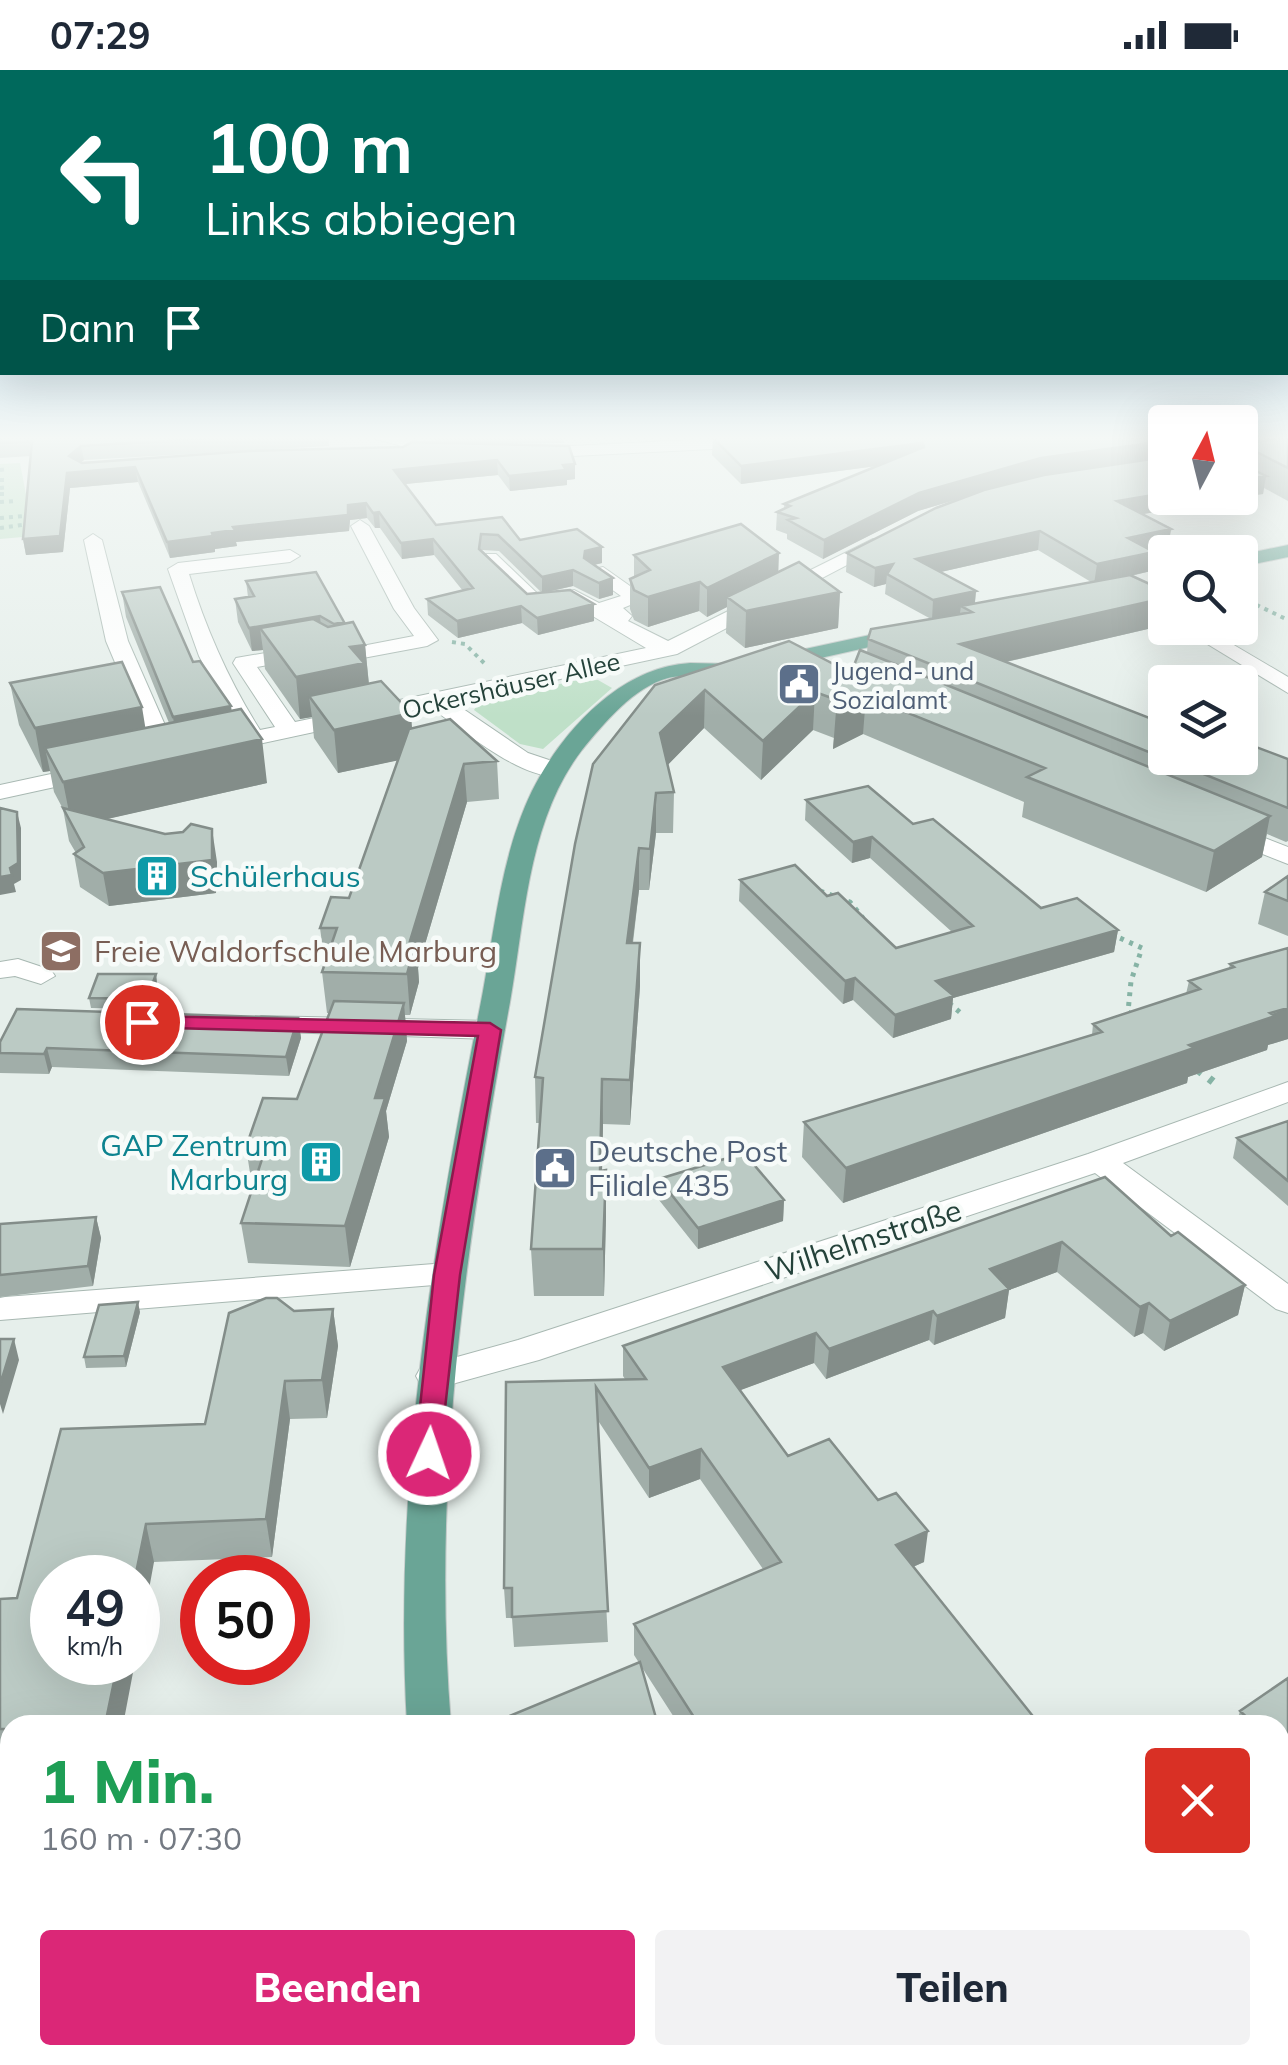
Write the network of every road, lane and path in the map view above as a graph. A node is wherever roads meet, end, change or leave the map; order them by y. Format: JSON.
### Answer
{"nodes":[{"id":1,"x":362,"y":530,"type":"edge"},
{"id":2,"x":895,"y":535,"type":"edge"},
{"id":3,"x":93,"y":540,"type":"dead end"},
{"id":4,"x":1288,"y":551,"type":"edge"},
{"id":5,"x":290,"y":556,"type":"dead end"},
{"id":6,"x":1258,"y":557,"type":"edge"},
{"id":7,"x":489,"y":558,"type":"edge"},
{"id":8,"x":596,"y":571,"type":"edge"},
{"id":9,"x":1258,"y":606,"type":"edge"},
{"id":10,"x":1288,"y":617,"type":"edge"},
{"id":11,"x":924,"y":629,"type":"edge"},
{"id":12,"x":428,"y":640,"type":"junction"},
{"id":13,"x":1219,"y":645,"type":"edge"},
{"id":14,"x":808,"y":654,"type":"junction"},
{"id":15,"x":666,"y":672,"type":"junction"},
{"id":16,"x":570,"y":673,"type":"junction"},
{"id":17,"x":854,"y":674,"type":"edge"},
{"id":18,"x":1288,"y":686,"type":"edge"},
{"id":19,"x":508,"y":687,"type":"junction"},
{"id":20,"x":438,"y":702,"type":"junction"},
{"id":21,"x":591,"y":730,"type":"junction"},
{"id":22,"x":290,"y":732,"type":"junction"},
{"id":23,"x":254,"y":738,"type":"junction"},
{"id":24,"x":111,"y":768,"type":"edge"},
{"id":25,"x":556,"y":770,"type":"junction"},
{"id":26,"x":0,"y":792,"type":"edge"},
{"id":27,"x":1199,"y":819,"type":"edge"},
{"id":28,"x":1288,"y":856,"type":"edge"},
{"id":29,"x":817,"y":890,"type":"edge"},
{"id":30,"x":1094,"y":926,"type":"edge"},
{"id":31,"x":871,"y":927,"type":"edge"},
{"id":32,"x":0,"y":970,"type":"edge"},
{"id":33,"x":42,"y":976,"type":"dead end"},
{"id":34,"x":934,"y":990,"type":"edge"},
{"id":35,"x":963,"y":1015,"type":"dead end"},
{"id":36,"x":226,"y":1024,"type":"edge"},
{"id":37,"x":1143,"y":1024,"type":"edge"},
{"id":38,"x":323,"y":1027,"type":"junction"},
{"id":39,"x":490,"y":1030,"type":"junction"},
{"id":40,"x":1186,"y":1060,"type":"edge"},
{"id":41,"x":313,"y":1061,"type":"edge"},
{"id":42,"x":1288,"y":1091,"type":"edge"},
{"id":43,"x":1244,"y":1107,"type":"junction"},
{"id":44,"x":1099,"y":1161,"type":"junction"},
{"id":45,"x":447,"y":1275,"type":"junction"},
{"id":46,"x":1288,"y":1302,"type":"edge"},
{"id":47,"x":5,"y":1309,"type":"dead end"},
{"id":48,"x":434,"y":1376,"type":"junction"},
{"id":49,"x":428,"y":1715,"type":"edge"}],
"edges":[{"from":1,"to":12,"type":"street"},
{"from":2,"to":15,"type":"street","name":"Ockershäuser Allee"},
{"from":3,"to":23,"type":"street","name":"Ockershäuser Allee"},
{"from":4,"to":6,"type":"main road"},
{"from":5,"to":23,"type":"street"},
{"from":7,"to":15,"type":"street"},
{"from":8,"to":15,"type":"street"},
{"from":9,"to":10,"type":"path"},
{"from":11,"to":14,"type":"main road"},
{"from":12,"to":19,"type":"path"},
{"from":12,"to":22,"type":"street"},
{"from":13,"to":18,"type":"street"},
{"from":14,"to":15,"type":"main road"},
{"from":14,"to":17,"type":"street"},
{"from":15,"to":16,"type":"street"},
{"from":15,"to":16,"type":"street","name":"Ockershäuser Allee"},
{"from":15,"to":21,"type":"main road"},
{"from":15,"to":21,"type":"main road"},
{"from":16,"to":19,"type":"street","name":"Ockershäuser Allee"},
{"from":19,"to":20,"type":"street","name":"Ockershäuser Allee"},
{"from":20,"to":22,"type":"street","name":"Ockershäuser Allee"},
{"from":20,"to":25,"type":"street"},
{"from":21,"to":25,"type":"main road"},
{"from":22,"to":23,"type":"street","name":"Ockershäuser Allee"},
{"from":24,"to":26,"type":"street"},
{"from":25,"to":39,"type":"main road"},
{"from":27,"to":28,"type":"street"},
{"from":29,"to":31,"type":"path"},
{"from":30,"to":37,"type":"path"},
{"from":32,"to":33,"type":"street"},
{"from":34,"to":35,"type":"path"},
{"from":36,"to":38,"type":"street"},
{"from":38,"to":39,"type":"street"},
{"from":38,"to":41,"type":"street"},
{"from":39,"to":45,"type":"main road"},
{"from":40,"to":43,"type":"path"},
{"from":42,"to":43,"type":"street","name":"Wilhelmstraße"},
{"from":43,"to":44,"type":"street","name":"Wilhelmstraße"},
{"from":44,"to":46,"type":"street"},
{"from":44,"to":48,"type":"street","name":"Wilhelmstraße"},
{"from":45,"to":47,"type":"street"},
{"from":45,"to":48,"type":"main road"},
{"from":48,"to":49,"type":"main road"}]}
